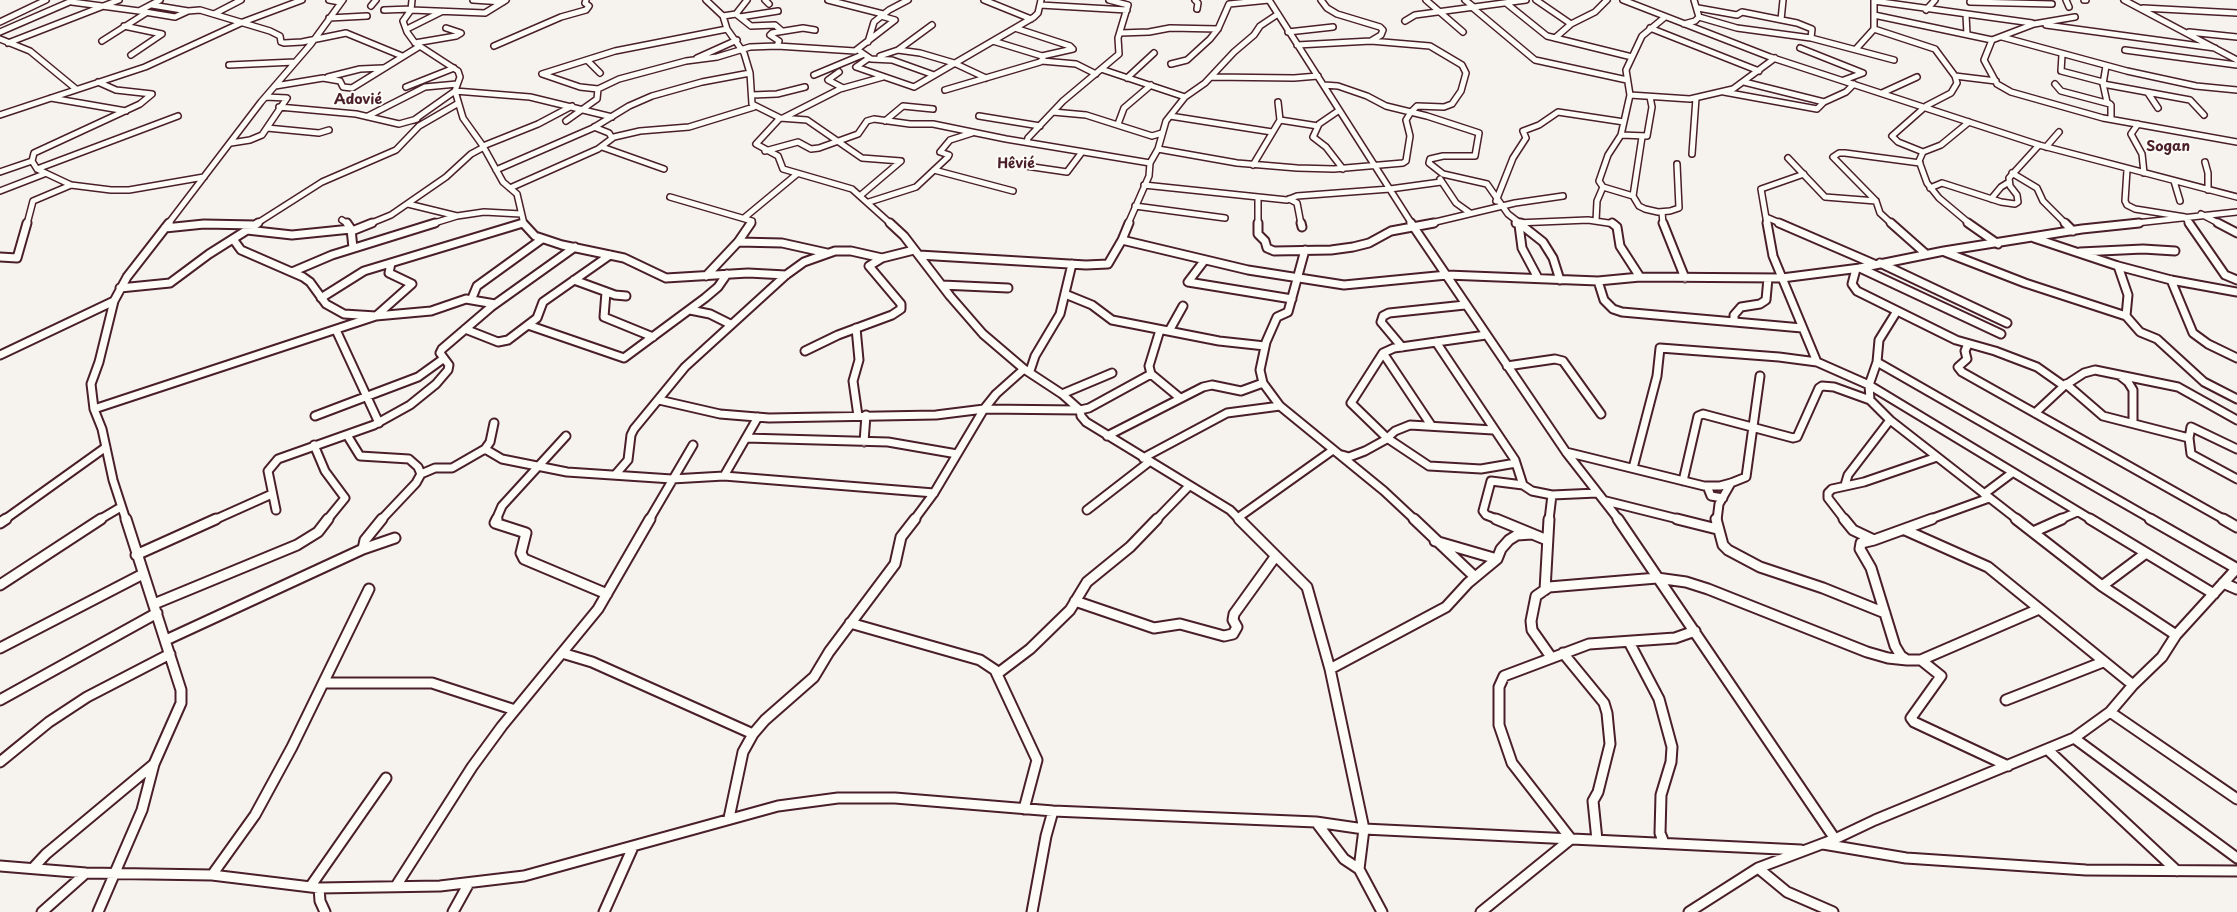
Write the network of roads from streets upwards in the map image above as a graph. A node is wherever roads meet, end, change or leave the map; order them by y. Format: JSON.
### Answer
{"nodes":[{"id":1,"x":46,"y":0,"type":"edge"},
{"id":2,"x":119,"y":0,"type":"edge"},
{"id":3,"x":160,"y":0,"type":"edge"},
{"id":4,"x":241,"y":0,"type":"edge"},
{"id":5,"x":302,"y":0,"type":"edge"},
{"id":6,"x":329,"y":0,"type":"edge"},
{"id":7,"x":376,"y":0,"type":"edge"},
{"id":8,"x":412,"y":0,"type":"edge"},
{"id":9,"x":473,"y":0,"type":"edge"},
{"id":10,"x":586,"y":0,"type":"edge"},
{"id":11,"x":706,"y":0,"type":"edge"},
{"id":12,"x":747,"y":0,"type":"edge"},
{"id":13,"x":828,"y":0,"type":"edge"},
{"id":14,"x":908,"y":0,"type":"edge"},
{"id":15,"x":984,"y":0,"type":"edge"},
{"id":16,"x":1109,"y":0,"type":"edge"},
{"id":17,"x":1195,"y":0,"type":"edge"},
{"id":18,"x":1269,"y":0,"type":"edge"},
{"id":19,"x":1321,"y":0,"type":"edge"},
{"id":20,"x":1426,"y":0,"type":"edge"},
{"id":21,"x":1465,"y":0,"type":"edge"},
{"id":22,"x":1526,"y":0,"type":"edge"},
{"id":23,"x":1536,"y":0,"type":"edge"},
{"id":24,"x":1607,"y":0,"type":"edge"},
{"id":25,"x":1623,"y":0,"type":"edge"},
{"id":26,"x":1694,"y":0,"type":"edge"},
{"id":27,"x":1783,"y":0,"type":"edge"},
{"id":28,"x":1935,"y":0,"type":"edge"},
{"id":29,"x":2066,"y":0,"type":"edge"},
{"id":30,"x":2124,"y":0,"type":"edge"},
{"id":31,"x":73,"y":1,"type":"edge"},
{"id":32,"x":341,"y":1,"type":"edge"},
{"id":33,"x":504,"y":1,"type":"edge"},
{"id":34,"x":1119,"y":1,"type":"edge"},
{"id":35,"x":1874,"y":1,"type":"edge"},
{"id":36,"x":1969,"y":1,"type":"edge"},
{"id":37,"x":1041,"y":3,"type":"edge"},
{"id":38,"x":1506,"y":3,"type":"junction"},
{"id":39,"x":2052,"y":4,"type":"dead end"},
{"id":40,"x":152,"y":5,"type":"junction"},
{"id":41,"x":104,"y":6,"type":"junction"},
{"id":42,"x":371,"y":6,"type":"dead end"},
{"id":43,"x":2069,"y":6,"type":"dead end"},
{"id":44,"x":1474,"y":8,"type":"junction"},
{"id":45,"x":1698,"y":8,"type":"junction"},
{"id":46,"x":2141,"y":8,"type":"junction"},
{"id":47,"x":1197,"y":9,"type":"dead end"},
{"id":48,"x":384,"y":10,"type":"dead end"},
{"id":49,"x":411,"y":10,"type":"junction"},
{"id":50,"x":1127,"y":10,"type":"junction"},
{"id":51,"x":1926,"y":10,"type":"junction"},
{"id":52,"x":139,"y":11,"type":"junction"},
{"id":53,"x":188,"y":11,"type":"junction"},
{"id":54,"x":778,"y":11,"type":"dead end"},
{"id":55,"x":146,"y":12,"type":"junction"},
{"id":56,"x":441,"y":12,"type":"junction"},
{"id":57,"x":1440,"y":12,"type":"junction"},
{"id":58,"x":2237,"y":13,"type":"edge"},
{"id":59,"x":214,"y":14,"type":"junction"},
{"id":60,"x":1278,"y":14,"type":"junction"},
{"id":61,"x":882,"y":15,"type":"junction"},
{"id":62,"x":1874,"y":15,"type":"junction"},
{"id":63,"x":1966,"y":15,"type":"junction"},
{"id":64,"x":367,"y":16,"type":"dead end"},
{"id":65,"x":736,"y":16,"type":"junction"},
{"id":66,"x":1978,"y":16,"type":"junction"},
{"id":67,"x":1665,"y":17,"type":"junction"},
{"id":68,"x":1699,"y":17,"type":"junction"},
{"id":69,"x":2075,"y":17,"type":"dead end"},
{"id":70,"x":329,"y":18,"type":"junction"},
{"id":71,"x":1031,"y":19,"type":"junction"},
{"id":72,"x":1781,"y":20,"type":"junction"},
{"id":73,"x":1405,"y":21,"type":"dead end"},
{"id":74,"x":0,"y":22,"type":"edge"},
{"id":75,"x":243,"y":22,"type":"junction"},
{"id":76,"x":725,"y":22,"type":"junction"},
{"id":77,"x":1571,"y":24,"type":"junction"},
{"id":78,"x":1684,"y":24,"type":"junction"},
{"id":79,"x":2034,"y":24,"type":"junction"},
{"id":80,"x":932,"y":25,"type":"dead end"},
{"id":81,"x":124,"y":26,"type":"junction"},
{"id":82,"x":446,"y":28,"type":"dead end"},
{"id":83,"x":1015,"y":28,"type":"junction"},
{"id":84,"x":1333,"y":28,"type":"dead end"},
{"id":85,"x":1650,"y":28,"type":"junction"},
{"id":86,"x":407,"y":29,"type":"junction"},
{"id":87,"x":1218,"y":29,"type":"junction"},
{"id":88,"x":1874,"y":29,"type":"junction"},
{"id":89,"x":815,"y":30,"type":"dead end"},
{"id":90,"x":782,"y":31,"type":"junction"},
{"id":91,"x":2184,"y":31,"type":"junction"},
{"id":92,"x":0,"y":32,"type":"edge"},
{"id":93,"x":1288,"y":32,"type":"junction"},
{"id":94,"x":1463,"y":32,"type":"dead end"},
{"id":95,"x":1120,"y":33,"type":"junction"},
{"id":96,"x":1967,"y":34,"type":"junction"},
{"id":97,"x":2002,"y":36,"type":"junction"},
{"id":98,"x":2237,"y":37,"type":"edge"},
{"id":99,"x":1555,"y":38,"type":"junction"},
{"id":100,"x":1812,"y":38,"type":"junction"},
{"id":101,"x":0,"y":39,"type":"edge"},
{"id":102,"x":314,"y":40,"type":"junction"},
{"id":103,"x":736,"y":40,"type":"junction"},
{"id":104,"x":1992,"y":40,"type":"junction"},
{"id":105,"x":102,"y":41,"type":"dead end"},
{"id":106,"x":993,"y":41,"type":"junction"},
{"id":107,"x":1371,"y":41,"type":"junction"},
{"id":108,"x":868,"y":42,"type":"junction"},
{"id":109,"x":8,"y":43,"type":"junction"},
{"id":110,"x":417,"y":44,"type":"junction"},
{"id":111,"x":1297,"y":45,"type":"junction"},
{"id":112,"x":494,"y":46,"type":"dead end"},
{"id":113,"x":777,"y":46,"type":"junction"},
{"id":114,"x":741,"y":48,"type":"junction"},
{"id":115,"x":1800,"y":48,"type":"dead end"},
{"id":116,"x":2215,"y":48,"type":"junction"},
{"id":117,"x":1856,"y":49,"type":"junction"},
{"id":118,"x":858,"y":50,"type":"junction"},
{"id":119,"x":898,"y":50,"type":"junction"},
{"id":120,"x":2125,"y":50,"type":"dead end"},
{"id":121,"x":1154,"y":53,"type":"dead end"},
{"id":122,"x":131,"y":55,"type":"dead end"},
{"id":123,"x":862,"y":55,"type":"junction"},
{"id":124,"x":2062,"y":55,"type":"junction"},
{"id":125,"x":402,"y":56,"type":"junction"},
{"id":126,"x":1632,"y":57,"type":"junction"},
{"id":127,"x":870,"y":58,"type":"junction"},
{"id":128,"x":1042,"y":58,"type":"junction"},
{"id":129,"x":1775,"y":58,"type":"junction"},
{"id":130,"x":587,"y":60,"type":"junction"},
{"id":131,"x":694,"y":60,"type":"junction"},
{"id":132,"x":1894,"y":60,"type":"dead end"},
{"id":133,"x":2237,"y":60,"type":"edge"},
{"id":134,"x":295,"y":62,"type":"junction"},
{"id":135,"x":954,"y":63,"type":"junction"},
{"id":136,"x":1172,"y":64,"type":"dead end"},
{"id":137,"x":229,"y":65,"type":"dead end"},
{"id":138,"x":2237,"y":65,"type":"edge"},
{"id":139,"x":2106,"y":66,"type":"junction"},
{"id":140,"x":384,"y":68,"type":"junction"},
{"id":141,"x":454,"y":68,"type":"junction"},
{"id":142,"x":1101,"y":69,"type":"junction"},
{"id":143,"x":1759,"y":71,"type":"junction"},
{"id":144,"x":839,"y":72,"type":"dead end"},
{"id":145,"x":600,"y":73,"type":"dead end"},
{"id":146,"x":750,"y":74,"type":"junction"},
{"id":147,"x":1096,"y":74,"type":"junction"},
{"id":148,"x":814,"y":75,"type":"dead end"},
{"id":149,"x":934,"y":75,"type":"junction"},
{"id":150,"x":1318,"y":76,"type":"junction"},
{"id":151,"x":1955,"y":76,"type":"junction"},
{"id":152,"x":883,"y":77,"type":"junction"},
{"id":153,"x":1211,"y":77,"type":"junction"},
{"id":154,"x":1916,"y":77,"type":"dead end"},
{"id":155,"x":323,"y":78,"type":"junction"},
{"id":156,"x":986,"y":78,"type":"junction"},
{"id":157,"x":1127,"y":78,"type":"junction"},
{"id":158,"x":1627,"y":80,"type":"junction"},
{"id":159,"x":1844,"y":80,"type":"junction"},
{"id":160,"x":1996,"y":81,"type":"junction"},
{"id":161,"x":98,"y":82,"type":"junction"},
{"id":162,"x":1744,"y":82,"type":"junction"},
{"id":163,"x":416,"y":83,"type":"junction"},
{"id":164,"x":2103,"y":83,"type":"junction"},
{"id":165,"x":457,"y":84,"type":"junction"},
{"id":166,"x":1854,"y":84,"type":"junction"},
{"id":167,"x":2055,"y":84,"type":"dead end"},
{"id":168,"x":432,"y":85,"type":"junction"},
{"id":169,"x":1151,"y":85,"type":"junction"},
{"id":170,"x":1324,"y":85,"type":"junction"},
{"id":171,"x":275,"y":86,"type":"junction"},
{"id":172,"x":406,"y":87,"type":"dead end"},
{"id":173,"x":805,"y":87,"type":"dead end"},
{"id":174,"x":843,"y":88,"type":"junction"},
{"id":175,"x":76,"y":89,"type":"junction"},
{"id":176,"x":598,"y":89,"type":"junction"},
{"id":177,"x":946,"y":90,"type":"dead end"},
{"id":178,"x":2237,"y":90,"type":"edge"},
{"id":179,"x":455,"y":91,"type":"junction"},
{"id":180,"x":1721,"y":91,"type":"junction"},
{"id":181,"x":1882,"y":93,"type":"junction"},
{"id":182,"x":2148,"y":93,"type":"junction"},
{"id":183,"x":752,"y":94,"type":"junction"},
{"id":184,"x":1630,"y":95,"type":"junction"},
{"id":185,"x":266,"y":97,"type":"junction"},
{"id":186,"x":1650,"y":97,"type":"junction"},
{"id":187,"x":49,"y":98,"type":"junction"},
{"id":188,"x":1185,"y":98,"type":"junction"},
{"id":189,"x":1696,"y":98,"type":"junction"},
{"id":190,"x":1278,"y":102,"type":"dead end"},
{"id":191,"x":1824,"y":102,"type":"junction"},
{"id":192,"x":457,"y":104,"type":"junction"},
{"id":193,"x":2110,"y":104,"type":"junction"},
{"id":194,"x":572,"y":106,"type":"junction"},
{"id":195,"x":1926,"y":106,"type":"junction"},
{"id":196,"x":279,"y":107,"type":"junction"},
{"id":197,"x":754,"y":107,"type":"junction"},
{"id":198,"x":2158,"y":108,"type":"dead end"},
{"id":199,"x":582,"y":109,"type":"junction"},
{"id":200,"x":933,"y":109,"type":"dead end"},
{"id":201,"x":126,"y":111,"type":"junction"},
{"id":202,"x":1338,"y":111,"type":"junction"},
{"id":203,"x":1054,"y":112,"type":"junction"},
{"id":204,"x":1411,"y":112,"type":"junction"},
{"id":205,"x":439,"y":114,"type":"junction"},
{"id":206,"x":0,"y":115,"type":"edge"},
{"id":207,"x":2204,"y":115,"type":"dead end"},
{"id":208,"x":178,"y":116,"type":"dead end"},
{"id":209,"x":368,"y":116,"type":"junction"},
{"id":210,"x":979,"y":116,"type":"dead end"},
{"id":211,"x":1170,"y":116,"type":"junction"},
{"id":212,"x":612,"y":117,"type":"junction"},
{"id":213,"x":782,"y":118,"type":"junction"},
{"id":214,"x":2111,"y":118,"type":"junction"},
{"id":215,"x":414,"y":120,"type":"junction"},
{"id":216,"x":566,"y":120,"type":"dead end"},
{"id":217,"x":1280,"y":120,"type":"junction"},
{"id":218,"x":884,"y":121,"type":"junction"},
{"id":219,"x":1624,"y":122,"type":"junction"},
{"id":220,"x":1968,"y":122,"type":"junction"},
{"id":221,"x":1118,"y":124,"type":"junction"},
{"id":222,"x":2138,"y":124,"type":"junction"},
{"id":223,"x":1040,"y":126,"type":"junction"},
{"id":224,"x":1318,"y":126,"type":"junction"},
{"id":225,"x":594,"y":127,"type":"junction"},
{"id":226,"x":267,"y":128,"type":"junction"},
{"id":227,"x":329,"y":130,"type":"dead end"},
{"id":228,"x":974,"y":132,"type":"junction"},
{"id":229,"x":1272,"y":132,"type":"junction"},
{"id":230,"x":2059,"y":132,"type":"dead end"},
{"id":231,"x":1162,"y":133,"type":"junction"},
{"id":232,"x":1621,"y":135,"type":"junction"},
{"id":233,"x":1642,"y":137,"type":"junction"},
{"id":234,"x":612,"y":138,"type":"junction"},
{"id":235,"x":839,"y":140,"type":"junction"},
{"id":236,"x":1027,"y":142,"type":"junction"},
{"id":237,"x":2237,"y":142,"type":"edge"},
{"id":238,"x":231,"y":143,"type":"junction"},
{"id":239,"x":483,"y":146,"type":"junction"},
{"id":240,"x":2042,"y":146,"type":"junction"},
{"id":241,"x":602,"y":147,"type":"junction"},
{"id":242,"x":1158,"y":150,"type":"junction"},
{"id":243,"x":765,"y":151,"type":"junction"},
{"id":244,"x":1082,"y":152,"type":"junction"},
{"id":245,"x":1923,"y":152,"type":"junction"},
{"id":246,"x":1692,"y":154,"type":"dead end"},
{"id":247,"x":1788,"y":158,"type":"dead end"},
{"id":248,"x":32,"y":161,"type":"junction"},
{"id":249,"x":2205,"y":162,"type":"dead end"},
{"id":250,"x":1150,"y":163,"type":"junction"},
{"id":251,"x":1920,"y":163,"type":"junction"},
{"id":252,"x":1677,"y":164,"type":"dead end"},
{"id":253,"x":1253,"y":165,"type":"junction"},
{"id":254,"x":1026,"y":166,"type":"dead end"},
{"id":255,"x":1374,"y":166,"type":"junction"},
{"id":256,"x":1343,"y":168,"type":"junction"},
{"id":257,"x":37,"y":169,"type":"junction"},
{"id":258,"x":664,"y":169,"type":"dead end"},
{"id":259,"x":496,"y":170,"type":"junction"},
{"id":260,"x":934,"y":170,"type":"junction"},
{"id":261,"x":2126,"y":170,"type":"junction"},
{"id":262,"x":0,"y":172,"type":"edge"},
{"id":263,"x":2012,"y":173,"type":"junction"},
{"id":264,"x":2144,"y":173,"type":"junction"},
{"id":265,"x":44,"y":174,"type":"junction"},
{"id":266,"x":797,"y":174,"type":"junction"},
{"id":267,"x":1443,"y":174,"type":"junction"},
{"id":268,"x":1804,"y":174,"type":"junction"},
{"id":269,"x":204,"y":177,"type":"junction"},
{"id":270,"x":2174,"y":181,"type":"junction"},
{"id":271,"x":1441,"y":182,"type":"junction"},
{"id":272,"x":2008,"y":182,"type":"junction"},
{"id":273,"x":71,"y":185,"type":"junction"},
{"id":274,"x":1144,"y":185,"type":"junction"},
{"id":275,"x":1604,"y":187,"type":"junction"},
{"id":276,"x":510,"y":188,"type":"junction"},
{"id":277,"x":1930,"y":188,"type":"junction"},
{"id":278,"x":1390,"y":189,"type":"junction"},
{"id":279,"x":2208,"y":190,"type":"junction"},
{"id":280,"x":0,"y":191,"type":"edge"},
{"id":281,"x":1013,"y":191,"type":"dead end"},
{"id":282,"x":861,"y":195,"type":"junction"},
{"id":283,"x":1563,"y":196,"type":"dead end"},
{"id":284,"x":1633,"y":196,"type":"junction"},
{"id":285,"x":670,"y":197,"type":"dead end"},
{"id":286,"x":1258,"y":197,"type":"junction"},
{"id":287,"x":2237,"y":197,"type":"edge"},
{"id":288,"x":1498,"y":198,"type":"junction"},
{"id":289,"x":1289,"y":199,"type":"junction"},
{"id":290,"x":1991,"y":199,"type":"junction"},
{"id":291,"x":1876,"y":201,"type":"junction"},
{"id":292,"x":2180,"y":201,"type":"dead end"},
{"id":293,"x":870,"y":202,"type":"junction"},
{"id":294,"x":408,"y":204,"type":"junction"},
{"id":295,"x":1135,"y":206,"type":"junction"},
{"id":296,"x":1502,"y":206,"type":"junction"},
{"id":297,"x":1492,"y":207,"type":"junction"},
{"id":298,"x":1662,"y":212,"type":"junction"},
{"id":299,"x":2237,"y":212,"type":"edge"},
{"id":300,"x":1470,"y":213,"type":"junction"},
{"id":301,"x":521,"y":214,"type":"junction"},
{"id":302,"x":2201,"y":214,"type":"junction"},
{"id":303,"x":457,"y":216,"type":"junction"},
{"id":304,"x":1766,"y":217,"type":"junction"},
{"id":305,"x":2186,"y":217,"type":"junction"},
{"id":306,"x":744,"y":218,"type":"junction"},
{"id":307,"x":1225,"y":218,"type":"dead end"},
{"id":308,"x":342,"y":220,"type":"dead end"},
{"id":309,"x":1596,"y":221,"type":"junction"},
{"id":310,"x":523,"y":222,"type":"junction"},
{"id":311,"x":1518,"y":224,"type":"junction"},
{"id":312,"x":255,"y":225,"type":"junction"},
{"id":313,"x":1302,"y":227,"type":"dead end"},
{"id":314,"x":1414,"y":227,"type":"junction"},
{"id":315,"x":165,"y":228,"type":"junction"},
{"id":316,"x":247,"y":230,"type":"junction"},
{"id":317,"x":351,"y":230,"type":"junction"},
{"id":318,"x":2073,"y":231,"type":"junction"},
{"id":319,"x":2237,"y":233,"type":"edge"},
{"id":320,"x":2032,"y":238,"type":"junction"},
{"id":321,"x":233,"y":239,"type":"junction"},
{"id":322,"x":542,"y":239,"type":"junction"},
{"id":323,"x":1122,"y":240,"type":"junction"},
{"id":324,"x":738,"y":242,"type":"junction"},
{"id":325,"x":1998,"y":244,"type":"junction"},
{"id":326,"x":575,"y":247,"type":"junction"},
{"id":327,"x":353,"y":248,"type":"junction"},
{"id":328,"x":1305,"y":250,"type":"junction"},
{"id":329,"x":1944,"y":251,"type":"junction"},
{"id":330,"x":2175,"y":251,"type":"dead end"},
{"id":331,"x":2073,"y":252,"type":"junction"},
{"id":332,"x":827,"y":253,"type":"junction"},
{"id":333,"x":916,"y":253,"type":"junction"},
{"id":334,"x":610,"y":254,"type":"junction"},
{"id":335,"x":1926,"y":254,"type":"junction"},
{"id":336,"x":0,"y":257,"type":"edge"},
{"id":337,"x":882,"y":258,"type":"junction"},
{"id":338,"x":1204,"y":261,"type":"junction"},
{"id":339,"x":391,"y":263,"type":"junction"},
{"id":340,"x":1877,"y":263,"type":"junction"},
{"id":341,"x":1072,"y":264,"type":"junction"},
{"id":342,"x":2118,"y":266,"type":"junction"},
{"id":343,"x":1858,"y":268,"type":"junction"},
{"id":344,"x":292,"y":272,"type":"junction"},
{"id":345,"x":726,"y":274,"type":"junction"},
{"id":346,"x":786,"y":275,"type":"junction"},
{"id":347,"x":1447,"y":275,"type":"junction"},
{"id":348,"x":706,"y":276,"type":"junction"},
{"id":349,"x":1298,"y":278,"type":"junction"},
{"id":350,"x":1538,"y":278,"type":"junction"},
{"id":351,"x":1640,"y":278,"type":"junction"},
{"id":352,"x":1685,"y":278,"type":"junction"},
{"id":353,"x":1768,"y":278,"type":"junction"},
{"id":354,"x":1782,"y":278,"type":"junction"},
{"id":355,"x":574,"y":280,"type":"junction"},
{"id":356,"x":1560,"y":280,"type":"junction"},
{"id":357,"x":1598,"y":280,"type":"junction"},
{"id":358,"x":2171,"y":280,"type":"junction"},
{"id":359,"x":2237,"y":280,"type":"edge"},
{"id":360,"x":942,"y":284,"type":"junction"},
{"id":361,"x":120,"y":288,"type":"junction"},
{"id":362,"x":1008,"y":288,"type":"dead end"},
{"id":363,"x":606,"y":292,"type":"junction"},
{"id":364,"x":2237,"y":292,"type":"edge"},
{"id":365,"x":1065,"y":294,"type":"junction"},
{"id":366,"x":626,"y":296,"type":"dead end"},
{"id":367,"x":321,"y":298,"type":"junction"},
{"id":368,"x":472,"y":298,"type":"junction"},
{"id":369,"x":1292,"y":299,"type":"junction"},
{"id":370,"x":114,"y":301,"type":"junction"},
{"id":371,"x":495,"y":304,"type":"junction"},
{"id":372,"x":1465,"y":304,"type":"junction"},
{"id":373,"x":1183,"y":306,"type":"dead end"},
{"id":374,"x":690,"y":310,"type":"junction"},
{"id":375,"x":1897,"y":311,"type":"junction"},
{"id":376,"x":376,"y":316,"type":"junction"},
{"id":377,"x":2126,"y":316,"type":"junction"},
{"id":378,"x":1734,"y":321,"type":"junction"},
{"id":379,"x":2007,"y":323,"type":"dead end"},
{"id":380,"x":730,"y":324,"type":"junction"},
{"id":381,"x":528,"y":325,"type":"junction"},
{"id":382,"x":856,"y":328,"type":"junction"},
{"id":383,"x":1802,"y":328,"type":"junction"},
{"id":384,"x":464,"y":329,"type":"junction"},
{"id":385,"x":336,"y":330,"type":"junction"},
{"id":386,"x":1160,"y":330,"type":"junction"},
{"id":387,"x":1169,"y":331,"type":"junction"},
{"id":388,"x":2001,"y":334,"type":"dead end"},
{"id":389,"x":1486,"y":335,"type":"junction"},
{"id":390,"x":654,"y":337,"type":"junction"},
{"id":391,"x":1436,"y":342,"type":"junction"},
{"id":392,"x":1968,"y":344,"type":"junction"},
{"id":393,"x":1265,"y":346,"type":"junction"},
{"id":394,"x":1402,"y":347,"type":"junction"},
{"id":395,"x":806,"y":351,"type":"dead end"},
{"id":396,"x":1383,"y":353,"type":"junction"},
{"id":397,"x":0,"y":355,"type":"edge"},
{"id":398,"x":2237,"y":358,"type":"edge"},
{"id":399,"x":443,"y":359,"type":"junction"},
{"id":400,"x":1817,"y":362,"type":"junction"},
{"id":401,"x":1877,"y":362,"type":"junction"},
{"id":402,"x":1507,"y":366,"type":"junction"},
{"id":403,"x":1027,"y":370,"type":"junction"},
{"id":404,"x":2112,"y":372,"type":"junction"},
{"id":405,"x":1112,"y":373,"type":"dead end"},
{"id":406,"x":1151,"y":374,"type":"junction"},
{"id":407,"x":1760,"y":376,"type":"dead end"},
{"id":408,"x":1263,"y":383,"type":"junction"},
{"id":409,"x":1870,"y":385,"type":"junction"},
{"id":410,"x":2065,"y":385,"type":"junction"},
{"id":411,"x":2237,"y":390,"type":"edge"},
{"id":412,"x":1062,"y":394,"type":"junction"},
{"id":413,"x":2228,"y":395,"type":"junction"},
{"id":414,"x":368,"y":396,"type":"junction"},
{"id":415,"x":1180,"y":398,"type":"junction"},
{"id":416,"x":2237,"y":399,"type":"edge"},
{"id":417,"x":659,"y":400,"type":"junction"},
{"id":418,"x":1870,"y":400,"type":"junction"},
{"id":419,"x":1280,"y":406,"type":"junction"},
{"id":420,"x":94,"y":409,"type":"junction"},
{"id":421,"x":984,"y":410,"type":"junction"},
{"id":422,"x":1080,"y":410,"type":"junction"},
{"id":423,"x":2034,"y":413,"type":"junction"},
{"id":424,"x":1601,"y":414,"type":"dead end"},
{"id":425,"x":315,"y":416,"type":"dead end"},
{"id":426,"x":858,"y":416,"type":"junction"},
{"id":427,"x":866,"y":416,"type":"junction"},
{"id":428,"x":758,"y":417,"type":"junction"},
{"id":429,"x":1890,"y":420,"type":"junction"},
{"id":430,"x":2237,"y":420,"type":"edge"},
{"id":431,"x":2133,"y":422,"type":"junction"},
{"id":432,"x":379,"y":423,"type":"junction"},
{"id":433,"x":494,"y":423,"type":"dead end"},
{"id":434,"x":1431,"y":425,"type":"junction"},
{"id":435,"x":1754,"y":426,"type":"junction"},
{"id":436,"x":1493,"y":430,"type":"junction"},
{"id":437,"x":346,"y":434,"type":"junction"},
{"id":438,"x":566,"y":436,"type":"dead end"},
{"id":439,"x":1107,"y":436,"type":"junction"},
{"id":440,"x":746,"y":438,"type":"junction"},
{"id":441,"x":1387,"y":438,"type":"junction"},
{"id":442,"x":2189,"y":438,"type":"junction"},
{"id":443,"x":864,"y":442,"type":"junction"},
{"id":444,"x":314,"y":445,"type":"junction"},
{"id":445,"x":693,"y":445,"type":"dead end"},
{"id":446,"x":106,"y":448,"type":"junction"},
{"id":447,"x":485,"y":449,"type":"junction"},
{"id":448,"x":2237,"y":449,"type":"edge"},
{"id":449,"x":1333,"y":450,"type":"junction"},
{"id":450,"x":1566,"y":452,"type":"junction"},
{"id":451,"x":957,"y":454,"type":"junction"},
{"id":452,"x":1342,"y":455,"type":"junction"},
{"id":453,"x":1937,"y":457,"type":"junction"},
{"id":454,"x":1146,"y":460,"type":"junction"},
{"id":455,"x":1516,"y":463,"type":"junction"},
{"id":456,"x":538,"y":466,"type":"junction"},
{"id":457,"x":1633,"y":468,"type":"junction"},
{"id":458,"x":2012,"y":473,"type":"junction"},
{"id":459,"x":421,"y":474,"type":"junction"},
{"id":460,"x":615,"y":475,"type":"junction"},
{"id":461,"x":724,"y":476,"type":"junction"},
{"id":462,"x":672,"y":478,"type":"junction"},
{"id":463,"x":2237,"y":479,"type":"edge"},
{"id":464,"x":1683,"y":481,"type":"junction"},
{"id":465,"x":1731,"y":483,"type":"junction"},
{"id":466,"x":1523,"y":485,"type":"junction"},
{"id":467,"x":1845,"y":485,"type":"junction"},
{"id":468,"x":1188,"y":486,"type":"junction"},
{"id":469,"x":1707,"y":486,"type":"junction"},
{"id":470,"x":934,"y":493,"type":"junction"},
{"id":471,"x":1597,"y":493,"type":"junction"},
{"id":472,"x":272,"y":494,"type":"junction"},
{"id":473,"x":1552,"y":495,"type":"junction"},
{"id":474,"x":1986,"y":496,"type":"junction"},
{"id":475,"x":1723,"y":498,"type":"junction"},
{"id":476,"x":1606,"y":501,"type":"junction"},
{"id":477,"x":121,"y":507,"type":"junction"},
{"id":478,"x":276,"y":510,"type":"dead end"},
{"id":479,"x":1087,"y":510,"type":"dead end"},
{"id":480,"x":2077,"y":512,"type":"junction"},
{"id":481,"x":1239,"y":518,"type":"junction"},
{"id":482,"x":0,"y":523,"type":"edge"},
{"id":483,"x":2237,"y":527,"type":"edge"},
{"id":484,"x":1717,"y":529,"type":"junction"},
{"id":485,"x":1905,"y":530,"type":"junction"},
{"id":486,"x":2034,"y":532,"type":"junction"},
{"id":487,"x":1532,"y":534,"type":"junction"},
{"id":488,"x":395,"y":538,"type":"dead end"},
{"id":489,"x":1547,"y":540,"type":"junction"},
{"id":490,"x":1874,"y":540,"type":"junction"},
{"id":491,"x":1435,"y":541,"type":"junction"},
{"id":492,"x":363,"y":549,"type":"junction"},
{"id":493,"x":2146,"y":553,"type":"junction"},
{"id":494,"x":136,"y":555,"type":"junction"},
{"id":495,"x":1275,"y":558,"type":"junction"},
{"id":496,"x":1497,"y":559,"type":"junction"},
{"id":497,"x":2237,"y":568,"type":"edge"},
{"id":498,"x":143,"y":574,"type":"junction"},
{"id":499,"x":1475,"y":577,"type":"junction"},
{"id":500,"x":1657,"y":578,"type":"junction"},
{"id":501,"x":2223,"y":583,"type":"junction"},
{"id":502,"x":0,"y":585,"type":"edge"},
{"id":503,"x":2102,"y":586,"type":"junction"},
{"id":504,"x":2237,"y":588,"type":"edge"},
{"id":505,"x":369,"y":589,"type":"dead end"},
{"id":506,"x":1545,"y":590,"type":"junction"},
{"id":507,"x":607,"y":594,"type":"junction"},
{"id":508,"x":2214,"y":594,"type":"junction"},
{"id":509,"x":1075,"y":600,"type":"junction"},
{"id":510,"x":156,"y":608,"type":"junction"},
{"id":511,"x":2039,"y":610,"type":"junction"},
{"id":512,"x":1885,"y":612,"type":"junction"},
{"id":513,"x":850,"y":623,"type":"junction"},
{"id":514,"x":1695,"y":631,"type":"junction"},
{"id":515,"x":2176,"y":635,"type":"junction"},
{"id":516,"x":166,"y":640,"type":"junction"},
{"id":517,"x":1629,"y":642,"type":"junction"},
{"id":518,"x":0,"y":648,"type":"edge"},
{"id":519,"x":562,"y":653,"type":"junction"},
{"id":520,"x":1563,"y":653,"type":"junction"},
{"id":521,"x":170,"y":654,"type":"junction"},
{"id":522,"x":1552,"y":657,"type":"junction"},
{"id":523,"x":1907,"y":660,"type":"junction"},
{"id":524,"x":1922,"y":660,"type":"junction"},
{"id":525,"x":2104,"y":662,"type":"junction"},
{"id":526,"x":1330,"y":669,"type":"junction"},
{"id":527,"x":998,"y":674,"type":"junction"},
{"id":528,"x":324,"y":683,"type":"junction"},
{"id":529,"x":2133,"y":685,"type":"junction"},
{"id":530,"x":0,"y":700,"type":"edge"},
{"id":531,"x":2006,"y":700,"type":"dead end"},
{"id":532,"x":515,"y":710,"type":"junction"},
{"id":533,"x":2110,"y":712,"type":"junction"},
{"id":534,"x":753,"y":734,"type":"junction"},
{"id":535,"x":2074,"y":738,"type":"junction"},
{"id":536,"x":2048,"y":750,"type":"junction"},
{"id":537,"x":0,"y":762,"type":"edge"},
{"id":538,"x":154,"y":764,"type":"junction"},
{"id":539,"x":2008,"y":766,"type":"junction"},
{"id":540,"x":386,"y":778,"type":"dead end"},
{"id":541,"x":2237,"y":800,"type":"edge"},
{"id":542,"x":1024,"y":809,"type":"junction"},
{"id":543,"x":1053,"y":811,"type":"junction"},
{"id":544,"x":729,"y":818,"type":"junction"},
{"id":545,"x":1316,"y":822,"type":"junction"},
{"id":546,"x":1364,"y":829,"type":"junction"},
{"id":547,"x":1571,"y":839,"type":"junction"},
{"id":548,"x":1835,"y":839,"type":"junction"},
{"id":549,"x":1597,"y":840,"type":"junction"},
{"id":550,"x":1664,"y":843,"type":"junction"},
{"id":551,"x":1822,"y":844,"type":"junction"},
{"id":552,"x":633,"y":847,"type":"junction"},
{"id":553,"x":1801,"y":850,"type":"junction"},
{"id":554,"x":2237,"y":858,"type":"edge"},
{"id":555,"x":0,"y":866,"type":"edge"},
{"id":556,"x":34,"y":867,"type":"junction"},
{"id":557,"x":1758,"y":868,"type":"junction"},
{"id":558,"x":1359,"y":869,"type":"junction"},
{"id":559,"x":2178,"y":871,"type":"junction"},
{"id":560,"x":2237,"y":871,"type":"edge"},
{"id":561,"x":86,"y":873,"type":"junction"},
{"id":562,"x":116,"y":874,"type":"junction"},
{"id":563,"x":212,"y":875,"type":"junction"},
{"id":564,"x":469,"y":883,"type":"junction"},
{"id":565,"x":396,"y":886,"type":"junction"},
{"id":566,"x":315,"y":887,"type":"junction"},
{"id":567,"x":42,"y":912,"type":"edge"},
{"id":568,"x":98,"y":912,"type":"edge"},
{"id":569,"x":325,"y":912,"type":"edge"},
{"id":570,"x":453,"y":912,"type":"edge"},
{"id":571,"x":604,"y":912,"type":"edge"},
{"id":572,"x":1032,"y":912,"type":"edge"},
{"id":573,"x":1382,"y":912,"type":"edge"},
{"id":574,"x":1481,"y":912,"type":"edge"},
{"id":575,"x":1689,"y":912,"type":"edge"},
{"id":576,"x":1833,"y":912,"type":"edge"}],
"edges":[{"from":1,"to":74,"type":"street"},
{"from":2,"to":41,"type":"street"},
{"from":3,"to":40,"type":"street"},
{"from":4,"to":59,"type":"street"},
{"from":5,"to":75,"type":"street"},
{"from":6,"to":32,"type":"street"},
{"from":7,"to":42,"type":"street"},
{"from":8,"to":49,"type":"street"},
{"from":9,"to":33,"type":"street"},
{"from":10,"to":112,"type":"street"},
{"from":11,"to":76,"type":"street"},
{"from":12,"to":65,"type":"street"},
{"from":13,"to":61,"type":"street"},
{"from":14,"to":61,"type":"street"},
{"from":15,"to":71,"type":"street"},
{"from":16,"to":34,"type":"street"},
{"from":17,"to":47,"type":"street"},
{"from":18,"to":60,"type":"street"},
{"from":18,"to":87,"type":"street"},
{"from":19,"to":107,"type":"street"},
{"from":20,"to":57,"type":"street"},
{"from":21,"to":44,"type":"street"},
{"from":22,"to":38,"type":"street"},
{"from":23,"to":77,"type":"street"},
{"from":24,"to":77,"type":"street"},
{"from":25,"to":67,"type":"street"},
{"from":26,"to":45,"type":"street"},
{"from":27,"to":72,"type":"street"},
{"from":28,"to":51,"type":"street"},
{"from":29,"to":43,"type":"street"},
{"from":30,"to":46,"type":"street"},
{"from":31,"to":41,"type":"street"},
{"from":31,"to":92,"type":"street"},
{"from":32,"to":70,"type":"street"},
{"from":33,"to":56,"type":"street"},
{"from":34,"to":50,"type":"street"},
{"from":35,"to":51,"type":"street"},
{"from":35,"to":62,"type":"street"},
{"from":36,"to":39,"type":"street"},
{"from":36,"to":66,"type":"street"},
{"from":37,"to":50,"type":"street"},
{"from":37,"to":71,"type":"street"},
{"from":38,"to":44,"type":"street"},
{"from":38,"to":99,"type":"street"},
{"from":40,"to":52,"type":"street"},
{"from":40,"to":53,"type":"street"},
{"from":41,"to":52,"type":"street"},
{"from":41,"to":109,"type":"street"},
{"from":44,"to":57,"type":"street"},
{"from":44,"to":158,"type":"street"},
{"from":45,"to":68,"type":"street"},
{"from":45,"to":72,"type":"street"},
{"from":46,"to":58,"type":"street"},
{"from":46,"to":91,"type":"street"},
{"from":48,"to":49,"type":"street"},
{"from":49,"to":56,"type":"street"},
{"from":49,"to":86,"type":"street"},
{"from":50,"to":95,"type":"street"},
{"from":51,"to":63,"type":"street"},
{"from":52,"to":55,"type":"street"},
{"from":53,"to":55,"type":"street"},
{"from":53,"to":59,"type":"street"},
{"from":54,"to":65,"type":"street"},
{"from":55,"to":81,"type":"street"},
{"from":56,"to":86,"type":"street"},
{"from":57,"to":73,"type":"street"},
{"from":57,"to":94,"type":"street"},
{"from":59,"to":75,"type":"street"},
{"from":60,"to":93,"type":"street"},
{"from":60,"to":153,"type":"street"},
{"from":61,"to":108,"type":"street"},
{"from":61,"to":108,"type":"street"},
{"from":62,"to":88,"type":"street"},
{"from":62,"to":96,"type":"street"},
{"from":63,"to":66,"type":"street"},
{"from":63,"to":96,"type":"street"},
{"from":64,"to":70,"type":"street"},
{"from":65,"to":76,"type":"street"},
{"from":65,"to":90,"type":"street"},
{"from":66,"to":79,"type":"street"},
{"from":67,"to":78,"type":"street"},
{"from":67,"to":85,"type":"street"},
{"from":68,"to":78,"type":"street"},
{"from":68,"to":100,"type":"street"},
{"from":69,"to":79,"type":"street"},
{"from":70,"to":102,"type":"street"},
{"from":71,"to":83,"type":"street"},
{"from":72,"to":100,"type":"street"},
{"from":75,"to":102,"type":"street"},
{"from":75,"to":161,"type":"street"},
{"from":76,"to":103,"type":"street"},
{"from":76,"to":130,"type":"street"},
{"from":77,"to":99,"type":"street"},
{"from":78,"to":129,"type":"street"},
{"from":79,"to":97,"type":"street"},
{"from":79,"to":116,"type":"street"},
{"from":80,"to":119,"type":"street"},
{"from":81,"to":105,"type":"street"},
{"from":81,"to":122,"type":"street"},
{"from":82,"to":110,"type":"street"},
{"from":83,"to":106,"type":"street"},
{"from":83,"to":128,"type":"street"},
{"from":84,"to":93,"type":"street"},
{"from":85,"to":126,"type":"street"},
{"from":85,"to":143,"type":"street"},
{"from":86,"to":110,"type":"street"},
{"from":87,"to":95,"type":"street"},
{"from":87,"to":136,"type":"street"},
{"from":88,"to":117,"type":"street"},
{"from":88,"to":151,"type":"street"},
{"from":89,"to":90,"type":"street"},
{"from":90,"to":113,"type":"street"},
{"from":91,"to":98,"type":"street"},
{"from":91,"to":116,"type":"street"},
{"from":93,"to":111,"type":"street"},
{"from":95,"to":142,"type":"street"},
{"from":96,"to":104,"type":"street"},
{"from":97,"to":104,"type":"street"},
{"from":97,"to":124,"type":"street"},
{"from":99,"to":126,"type":"street"},
{"from":100,"to":117,"type":"street"},
{"from":101,"to":109,"type":"street"},
{"from":102,"to":125,"type":"street"},
{"from":102,"to":134,"type":"street"},
{"from":103,"to":114,"type":"street"},
{"from":103,"to":131,"type":"street"},
{"from":104,"to":160,"type":"street"},
{"from":106,"to":128,"type":"street"},
{"from":106,"to":135,"type":"street"},
{"from":107,"to":111,"type":"street"},
{"from":107,"to":204,"type":"street"},
{"from":108,"to":118,"type":"street"},
{"from":109,"to":175,"type":"street"},
{"from":110,"to":125,"type":"street"},
{"from":110,"to":141,"type":"street"},
{"from":111,"to":150,"type":"street"},
{"from":113,"to":114,"type":"street"},
{"from":113,"to":118,"type":"street"},
{"from":114,"to":131,"type":"street"},
{"from":114,"to":146,"type":"street"},
{"from":115,"to":159,"type":"street"},
{"from":116,"to":133,"type":"street"},
{"from":117,"to":132,"type":"street"},
{"from":118,"to":123,"type":"street"},
{"from":119,"to":127,"type":"street"},
{"from":119,"to":135,"type":"street"},
{"from":120,"to":138,"type":"street"},
{"from":121,"to":157,"type":"street"},
{"from":123,"to":127,"type":"street"},
{"from":123,"to":148,"type":"street"},
{"from":124,"to":139,"type":"street"},
{"from":124,"to":164,"type":"street"},
{"from":125,"to":140,"type":"street"},
{"from":126,"to":158,"type":"street"},
{"from":127,"to":149,"type":"street"},
{"from":127,"to":152,"type":"street"},
{"from":128,"to":147,"type":"street"},
{"from":128,"to":156,"type":"street"},
{"from":129,"to":143,"type":"street"},
{"from":129,"to":159,"type":"street"},
{"from":130,"to":145,"type":"street"},
{"from":130,"to":176,"type":"street"},
{"from":131,"to":176,"type":"street"},
{"from":134,"to":137,"type":"street"},
{"from":134,"to":171,"type":"street"},
{"from":135,"to":149,"type":"street"},
{"from":135,"to":156,"type":"street"},
{"from":139,"to":164,"type":"street"},
{"from":139,"to":178,"type":"street"},
{"from":140,"to":155,"type":"street"},
{"from":140,"to":155,"type":"street"},
{"from":141,"to":163,"type":"street"},
{"from":141,"to":165,"type":"street"},
{"from":142,"to":147,"type":"street"},
{"from":142,"to":157,"type":"street"},
{"from":143,"to":162,"type":"street"},
{"from":144,"to":174,"type":"street"},
{"from":146,"to":183,"type":"street"},
{"from":146,"to":212,"type":"street"},
{"from":147,"to":203,"type":"street"},
{"from":149,"to":152,"type":"street"},
{"from":150,"to":153,"type":"street"},
{"from":150,"to":170,"type":"street"},
{"from":151,"to":160,"type":"street"},
{"from":151,"to":195,"type":"street"},
{"from":152,"to":174,"type":"street"},
{"from":153,"to":188,"type":"street"},
{"from":154,"to":181,"type":"street"},
{"from":155,"to":171,"type":"street"},
{"from":156,"to":177,"type":"street"},
{"from":157,"to":169,"type":"street"},
{"from":158,"to":184,"type":"street"},
{"from":159,"to":166,"type":"street"},
{"from":160,"to":214,"type":"street"},
{"from":161,"to":175,"type":"street"},
{"from":161,"to":201,"type":"street"},
{"from":162,"to":180,"type":"street"},
{"from":162,"to":191,"type":"street"},
{"from":163,"to":168,"type":"street"},
{"from":163,"to":172,"type":"street"},
{"from":164,"to":182,"type":"street"},
{"from":164,"to":193,"type":"street"},
{"from":165,"to":168,"type":"street"},
{"from":165,"to":179,"type":"street"},
{"from":166,"to":181,"type":"street"},
{"from":166,"to":191,"type":"street"},
{"from":167,"to":193,"type":"street"},
{"from":168,"to":209,"type":"street"},
{"from":169,"to":188,"type":"street"},
{"from":169,"to":221,"type":"street"},
{"from":170,"to":202,"type":"street"},
{"from":170,"to":204,"type":"street"},
{"from":171,"to":185,"type":"street"},
{"from":173,"to":183,"type":"street"},
{"from":174,"to":213,"type":"street"},
{"from":175,"to":187,"type":"street"},
{"from":176,"to":199,"type":"street"},
{"from":179,"to":192,"type":"street"},
{"from":179,"to":194,"type":"street"},
{"from":179,"to":215,"type":"street"},
{"from":180,"to":189,"type":"street"},
{"from":180,"to":191,"type":"street"},
{"from":181,"to":195,"type":"street"},
{"from":182,"to":198,"type":"street"},
{"from":182,"to":207,"type":"street"},
{"from":183,"to":197,"type":"street"},
{"from":184,"to":186,"type":"street"},
{"from":184,"to":219,"type":"street"},
{"from":185,"to":196,"type":"street"},
{"from":185,"to":238,"type":"street"},
{"from":186,"to":189,"type":"street"},
{"from":186,"to":233,"type":"street"},
{"from":187,"to":201,"type":"street"},
{"from":187,"to":206,"type":"street"},
{"from":188,"to":211,"type":"street"},
{"from":189,"to":246,"type":"street"},
{"from":190,"to":217,"type":"street"},
{"from":192,"to":205,"type":"street"},
{"from":192,"to":239,"type":"street"},
{"from":193,"to":214,"type":"street"},
{"from":194,"to":199,"type":"street"},
{"from":194,"to":239,"type":"street"},
{"from":195,"to":220,"type":"street"},
{"from":195,"to":245,"type":"street"},
{"from":196,"to":209,"type":"street"},
{"from":196,"to":226,"type":"street"},
{"from":197,"to":213,"type":"street"},
{"from":197,"to":234,"type":"street"},
{"from":199,"to":212,"type":"street"},
{"from":199,"to":216,"type":"street"},
{"from":200,"to":218,"type":"street"},
{"from":201,"to":248,"type":"street"},
{"from":202,"to":224,"type":"street"},
{"from":202,"to":255,"type":"street"},
{"from":203,"to":221,"type":"street"},
{"from":203,"to":223,"type":"street"},
{"from":204,"to":255,"type":"street"},
{"from":204,"to":267,"type":"street"},
{"from":205,"to":215,"type":"street"},
{"from":205,"to":312,"type":"street"},
{"from":208,"to":257,"type":"street"},
{"from":209,"to":215,"type":"street"},
{"from":210,"to":223,"type":"street"},
{"from":211,"to":229,"type":"street"},
{"from":211,"to":231,"type":"street"},
{"from":212,"to":225,"type":"street"},
{"from":213,"to":235,"type":"street"},
{"from":213,"to":243,"type":"street"},
{"from":214,"to":222,"type":"street"},
{"from":217,"to":224,"type":"street"},
{"from":217,"to":229,"type":"street"},
{"from":218,"to":228,"type":"street"},
{"from":218,"to":235,"type":"street"},
{"from":219,"to":232,"type":"street"},
{"from":219,"to":288,"type":"street"},
{"from":220,"to":240,"type":"street"},
{"from":220,"to":245,"type":"street"},
{"from":221,"to":231,"type":"street"},
{"from":222,"to":237,"type":"street"},
{"from":222,"to":264,"type":"street"},
{"from":223,"to":236,"type":"street"},
{"from":224,"to":256,"type":"street"},
{"from":225,"to":234,"type":"street"},
{"from":225,"to":259,"type":"street"},
{"from":226,"to":227,"type":"street"},
{"from":226,"to":238,"type":"street"},
{"from":228,"to":236,"type":"street"},
{"from":228,"to":260,"type":"street"},
{"from":229,"to":253,"type":"street"},
{"from":230,"to":240,"type":"street"},
{"from":231,"to":242,"type":"street"},
{"from":232,"to":233,"type":"street"},
{"from":232,"to":275,"type":"street"},
{"from":233,"to":284,"type":"street"},
{"from":234,"to":241,"type":"street"},
{"from":235,"to":243,"type":"street"},
{"from":235,"to":282,"type":"street"},
{"from":236,"to":244,"type":"street"},
{"from":238,"to":269,"type":"street"},
{"from":239,"to":259,"type":"street"},
{"from":239,"to":294,"type":"street"},
{"from":240,"to":261,"type":"street"},
{"from":240,"to":263,"type":"street"},
{"from":241,"to":258,"type":"street"},
{"from":241,"to":276,"type":"street"},
{"from":242,"to":250,"type":"street"},
{"from":242,"to":253,"type":"street"},
{"from":243,"to":266,"type":"street"},
{"from":244,"to":250,"type":"street"},
{"from":244,"to":254,"type":"street"},
{"from":245,"to":251,"type":"street"},
{"from":247,"to":268,"type":"street"},
{"from":248,"to":257,"type":"street"},
{"from":248,"to":262,"type":"street"},
{"from":249,"to":279,"type":"street"},
{"from":250,"to":274,"type":"street"},
{"from":251,"to":277,"type":"street"},
{"from":251,"to":291,"type":"street"},
{"from":252,"to":298,"type":"street"},
{"from":253,"to":256,"type":"street"},
{"from":255,"to":256,"type":"street"},
{"from":255,"to":278,"type":"street"},
{"from":257,"to":265,"type":"street"},
{"from":259,"to":276,"type":"street"},
{"from":260,"to":281,"type":"street"},
{"from":260,"to":293,"type":"street"},
{"from":261,"to":264,"type":"street"},
{"from":261,"to":305,"type":"street"},
{"from":263,"to":272,"type":"street"},
{"from":263,"to":318,"type":"street"},
{"from":264,"to":270,"type":"street"},
{"from":265,"to":273,"type":"street"},
{"from":265,"to":280,"type":"street"},
{"from":266,"to":282,"type":"street"},
{"from":266,"to":306,"type":"street"},
{"from":267,"to":271,"type":"street"},
{"from":267,"to":288,"type":"street"},
{"from":268,"to":291,"type":"street"},
{"from":268,"to":304,"type":"street"},
{"from":269,"to":273,"type":"street"},
{"from":269,"to":315,"type":"street"},
{"from":270,"to":279,"type":"street"},
{"from":270,"to":292,"type":"street"},
{"from":271,"to":278,"type":"street"},
{"from":271,"to":300,"type":"street"},
{"from":272,"to":290,"type":"street"},
{"from":272,"to":290,"type":"street"},
{"from":273,"to":336,"type":"street"},
{"from":274,"to":286,"type":"street"},
{"from":274,"to":295,"type":"street"},
{"from":275,"to":284,"type":"street"},
{"from":275,"to":309,"type":"street"},
{"from":276,"to":301,"type":"street"},
{"from":277,"to":290,"type":"street"},
{"from":277,"to":325,"type":"street"},
{"from":278,"to":289,"type":"street"},
{"from":278,"to":314,"type":"street"},
{"from":279,"to":287,"type":"street"},
{"from":282,"to":293,"type":"street"},
{"from":283,"to":296,"type":"street"},
{"from":284,"to":298,"type":"street"},
{"from":285,"to":306,"type":"street"},
{"from":286,"to":289,"type":"street"},
{"from":286,"to":328,"type":"street"},
{"from":288,"to":296,"type":"street"},
{"from":288,"to":297,"type":"street"},
{"from":289,"to":313,"type":"street"},
{"from":291,"to":335,"type":"street"},
{"from":293,"to":333,"type":"street"},
{"from":294,"to":303,"type":"street"},
{"from":294,"to":317,"type":"street"},
{"from":295,"to":307,"type":"street"},
{"from":295,"to":323,"type":"street"},
{"from":296,"to":297,"type":"street"},
{"from":296,"to":311,"type":"street"},
{"from":297,"to":300,"type":"street"},
{"from":298,"to":352,"type":"street"},
{"from":299,"to":302,"type":"street"},
{"from":300,"to":314,"type":"street"},
{"from":301,"to":303,"type":"street"},
{"from":301,"to":310,"type":"street"},
{"from":302,"to":305,"type":"street"},
{"from":302,"to":319,"type":"street"},
{"from":303,"to":327,"type":"street"},
{"from":304,"to":340,"type":"street"},
{"from":304,"to":354,"type":"street"},
{"from":305,"to":318,"type":"street"},
{"from":305,"to":359,"type":"street"},
{"from":306,"to":324,"type":"street"},
{"from":308,"to":317,"type":"street"},
{"from":309,"to":311,"type":"street"},
{"from":309,"to":351,"type":"street"},
{"from":310,"to":322,"type":"street"},
{"from":310,"to":339,"type":"street"},
{"from":311,"to":350,"type":"street"},
{"from":311,"to":356,"type":"street"},
{"from":312,"to":315,"type":"street"},
{"from":312,"to":316,"type":"street"},
{"from":314,"to":328,"type":"street"},
{"from":314,"to":347,"type":"street"},
{"from":315,"to":361,"type":"street"},
{"from":316,"to":317,"type":"street"},
{"from":316,"to":321,"type":"street"},
{"from":317,"to":327,"type":"street"},
{"from":318,"to":320,"type":"street"},
{"from":320,"to":325,"type":"street"},
{"from":320,"to":331,"type":"street"},
{"from":321,"to":344,"type":"street"},
{"from":321,"to":361,"type":"street"},
{"from":322,"to":326,"type":"street"},
{"from":322,"to":368,"type":"street"},
{"from":323,"to":338,"type":"street"},
{"from":323,"to":341,"type":"street"},
{"from":324,"to":332,"type":"street"},
{"from":324,"to":348,"type":"street"},
{"from":325,"to":329,"type":"street"},
{"from":326,"to":334,"type":"street"},
{"from":326,"to":371,"type":"street"},
{"from":327,"to":344,"type":"street"},
{"from":328,"to":349,"type":"street"},
{"from":329,"to":335,"type":"street"},
{"from":329,"to":377,"type":"street"},
{"from":330,"to":331,"type":"street"},
{"from":331,"to":342,"type":"street"},
{"from":332,"to":337,"type":"street"},
{"from":332,"to":346,"type":"street"},
{"from":333,"to":337,"type":"street"},
{"from":333,"to":341,"type":"street"},
{"from":333,"to":360,"type":"street"},
{"from":334,"to":348,"type":"street"},
{"from":334,"to":355,"type":"street"},
{"from":335,"to":340,"type":"street"},
{"from":337,"to":382,"type":"street"},
{"from":338,"to":349,"type":"street"},
{"from":338,"to":369,"type":"street"},
{"from":339,"to":367,"type":"street"},
{"from":339,"to":376,"type":"street"},
{"from":340,"to":343,"type":"street"},
{"from":340,"to":379,"type":"street"},
{"from":341,"to":365,"type":"street"},
{"from":342,"to":358,"type":"street"},
{"from":342,"to":377,"type":"street"},
{"from":343,"to":354,"type":"street"},
{"from":343,"to":375,"type":"street"},
{"from":343,"to":388,"type":"street"},
{"from":344,"to":367,"type":"street"},
{"from":345,"to":346,"type":"street"},
{"from":345,"to":348,"type":"street"},
{"from":345,"to":374,"type":"street"},
{"from":346,"to":380,"type":"street"},
{"from":347,"to":349,"type":"street"},
{"from":347,"to":350,"type":"street"},
{"from":347,"to":372,"type":"street"},
{"from":349,"to":369,"type":"street"},
{"from":350,"to":356,"type":"street"},
{"from":351,"to":352,"type":"street"},
{"from":351,"to":357,"type":"street"},
{"from":352,"to":353,"type":"street"},
{"from":353,"to":354,"type":"street"},
{"from":353,"to":378,"type":"street"},
{"from":354,"to":383,"type":"street"},
{"from":355,"to":363,"type":"street"},
{"from":355,"to":381,"type":"street"},
{"from":356,"to":357,"type":"street"},
{"from":357,"to":378,"type":"street"},
{"from":358,"to":364,"type":"street"},
{"from":358,"to":398,"type":"street"},
{"from":360,"to":362,"type":"street"},
{"from":360,"to":403,"type":"street"},
{"from":361,"to":370,"type":"street"},
{"from":363,"to":366,"type":"street"},
{"from":363,"to":390,"type":"street"},
{"from":365,"to":386,"type":"street"},
{"from":365,"to":403,"type":"street"},
{"from":367,"to":376,"type":"street"},
{"from":368,"to":371,"type":"street"},
{"from":368,"to":376,"type":"street"},
{"from":369,"to":393,"type":"street"},
{"from":370,"to":397,"type":"street"},
{"from":370,"to":420,"type":"street"},
{"from":371,"to":384,"type":"street"},
{"from":372,"to":389,"type":"street"},
{"from":372,"to":394,"type":"street"},
{"from":373,"to":387,"type":"street"},
{"from":374,"to":380,"type":"street"},
{"from":374,"to":390,"type":"street"},
{"from":375,"to":392,"type":"street"},
{"from":375,"to":401,"type":"street"},
{"from":376,"to":385,"type":"street"},
{"from":377,"to":413,"type":"street"},
{"from":378,"to":383,"type":"street"},
{"from":380,"to":417,"type":"street"},
{"from":381,"to":384,"type":"street"},
{"from":381,"to":390,"type":"street"},
{"from":382,"to":395,"type":"street"},
{"from":382,"to":426,"type":"street"},
{"from":383,"to":400,"type":"street"},
{"from":384,"to":399,"type":"street"},
{"from":385,"to":414,"type":"street"},
{"from":385,"to":420,"type":"street"},
{"from":386,"to":387,"type":"street"},
{"from":386,"to":406,"type":"street"},
{"from":387,"to":393,"type":"street"},
{"from":389,"to":391,"type":"street"},
{"from":389,"to":402,"type":"street"},
{"from":391,"to":394,"type":"street"},
{"from":391,"to":436,"type":"street"},
{"from":392,"to":410,"type":"street"},
{"from":392,"to":423,"type":"street"},
{"from":393,"to":408,"type":"street"},
{"from":394,"to":396,"type":"street"},
{"from":396,"to":434,"type":"street"},
{"from":396,"to":441,"type":"street"},
{"from":399,"to":414,"type":"street"},
{"from":399,"to":432,"type":"street"},
{"from":400,"to":409,"type":"street"},
{"from":400,"to":457,"type":"street"},
{"from":401,"to":409,"type":"street"},
{"from":401,"to":497,"type":"street"},
{"from":402,"to":424,"type":"street"},
{"from":402,"to":450,"type":"street"},
{"from":403,"to":412,"type":"street"},
{"from":403,"to":421,"type":"street"},
{"from":404,"to":410,"type":"street"},
{"from":404,"to":430,"type":"street"},
{"from":404,"to":431,"type":"street"},
{"from":405,"to":412,"type":"street"},
{"from":406,"to":415,"type":"street"},
{"from":406,"to":422,"type":"street"},
{"from":407,"to":435,"type":"street"},
{"from":408,"to":415,"type":"street"},
{"from":408,"to":419,"type":"street"},
{"from":409,"to":418,"type":"street"},
{"from":409,"to":458,"type":"street"},
{"from":410,"to":423,"type":"street"},
{"from":410,"to":431,"type":"street"},
{"from":411,"to":413,"type":"street"},
{"from":412,"to":422,"type":"street"},
{"from":413,"to":416,"type":"street"},
{"from":414,"to":425,"type":"street"},
{"from":414,"to":432,"type":"street"},
{"from":415,"to":439,"type":"street"},
{"from":417,"to":428,"type":"street"},
{"from":417,"to":460,"type":"street"},
{"from":418,"to":429,"type":"street"},
{"from":418,"to":435,"type":"street"},
{"from":419,"to":449,"type":"street"},
{"from":419,"to":454,"type":"street"},
{"from":420,"to":446,"type":"street"},
{"from":421,"to":422,"type":"street"},
{"from":421,"to":427,"type":"street"},
{"from":421,"to":451,"type":"street"},
{"from":422,"to":439,"type":"street"},
{"from":423,"to":483,"type":"street"},
{"from":426,"to":427,"type":"street"},
{"from":426,"to":428,"type":"street"},
{"from":427,"to":443,"type":"street"},
{"from":428,"to":440,"type":"street"},
{"from":429,"to":453,"type":"street"},
{"from":429,"to":467,"type":"street"},
{"from":431,"to":442,"type":"street"},
{"from":432,"to":437,"type":"street"},
{"from":433,"to":447,"type":"street"},
{"from":434,"to":436,"type":"street"},
{"from":434,"to":441,"type":"street"},
{"from":435,"to":464,"type":"street"},
{"from":435,"to":465,"type":"street"},
{"from":436,"to":455,"type":"street"},
{"from":437,"to":444,"type":"street"},
{"from":437,"to":459,"type":"street"},
{"from":438,"to":456,"type":"street"},
{"from":439,"to":454,"type":"street"},
{"from":440,"to":443,"type":"street"},
{"from":440,"to":461,"type":"street"},
{"from":441,"to":452,"type":"street"},
{"from":441,"to":455,"type":"street"},
{"from":442,"to":448,"type":"street"},
{"from":442,"to":463,"type":"street"},
{"from":443,"to":451,"type":"street"},
{"from":444,"to":472,"type":"street"},
{"from":444,"to":510,"type":"street"},
{"from":445,"to":462,"type":"street"},
{"from":446,"to":477,"type":"street"},
{"from":446,"to":482,"type":"street"},
{"from":447,"to":456,"type":"street"},
{"from":447,"to":459,"type":"street"},
{"from":449,"to":452,"type":"street"},
{"from":449,"to":481,"type":"street"},
{"from":450,"to":457,"type":"street"},
{"from":450,"to":471,"type":"street"},
{"from":451,"to":470,"type":"street"},
{"from":452,"to":491,"type":"street"},
{"from":453,"to":467,"type":"street"},
{"from":453,"to":474,"type":"street"},
{"from":454,"to":468,"type":"street"},
{"from":454,"to":479,"type":"street"},
{"from":455,"to":466,"type":"street"},
{"from":456,"to":460,"type":"street"},
{"from":456,"to":507,"type":"street"},
{"from":457,"to":464,"type":"street"},
{"from":458,"to":474,"type":"street"},
{"from":458,"to":480,"type":"street"},
{"from":459,"to":492,"type":"street"},
{"from":460,"to":462,"type":"street"},
{"from":461,"to":462,"type":"street"},
{"from":461,"to":470,"type":"street"},
{"from":462,"to":507,"type":"street"},
{"from":464,"to":469,"type":"street"},
{"from":465,"to":469,"type":"street"},
{"from":465,"to":475,"type":"street"},
{"from":466,"to":473,"type":"street"},
{"from":466,"to":487,"type":"street"},
{"from":467,"to":490,"type":"street"},
{"from":468,"to":481,"type":"street"},
{"from":468,"to":509,"type":"street"},
{"from":469,"to":475,"type":"street"},
{"from":470,"to":513,"type":"street"},
{"from":471,"to":473,"type":"street"},
{"from":471,"to":476,"type":"street"},
{"from":472,"to":478,"type":"street"},
{"from":472,"to":494,"type":"street"},
{"from":473,"to":489,"type":"street"},
{"from":474,"to":485,"type":"street"},
{"from":474,"to":486,"type":"street"},
{"from":475,"to":484,"type":"street"},
{"from":476,"to":484,"type":"street"},
{"from":476,"to":500,"type":"street"},
{"from":477,"to":494,"type":"street"},
{"from":477,"to":502,"type":"street"},
{"from":480,"to":486,"type":"street"},
{"from":480,"to":493,"type":"street"},
{"from":481,"to":495,"type":"street"},
{"from":484,"to":512,"type":"street"},
{"from":485,"to":490,"type":"street"},
{"from":485,"to":511,"type":"street"},
{"from":486,"to":503,"type":"street"},
{"from":487,"to":489,"type":"street"},
{"from":487,"to":496,"type":"street"},
{"from":488,"to":492,"type":"street"},
{"from":489,"to":506,"type":"street"},
{"from":490,"to":512,"type":"street"},
{"from":491,"to":496,"type":"street"},
{"from":491,"to":499,"type":"street"},
{"from":492,"to":516,"type":"street"},
{"from":493,"to":503,"type":"street"},
{"from":493,"to":508,"type":"street"},
{"from":494,"to":498,"type":"street"},
{"from":495,"to":509,"type":"street"},
{"from":495,"to":526,"type":"street"},
{"from":496,"to":499,"type":"street"},
{"from":497,"to":501,"type":"street"},
{"from":498,"to":510,"type":"street"},
{"from":498,"to":518,"type":"street"},
{"from":499,"to":526,"type":"street"},
{"from":500,"to":506,"type":"street"},
{"from":500,"to":514,"type":"street"},
{"from":500,"to":523,"type":"street"},
{"from":501,"to":504,"type":"street"},
{"from":501,"to":508,"type":"street"},
{"from":503,"to":515,"type":"street"},
{"from":505,"to":528,"type":"street"},
{"from":506,"to":522,"type":"street"},
{"from":507,"to":519,"type":"street"},
{"from":508,"to":515,"type":"street"},
{"from":509,"to":527,"type":"street"},
{"from":510,"to":516,"type":"street"},
{"from":510,"to":530,"type":"street"},
{"from":511,"to":524,"type":"street"},
{"from":511,"to":525,"type":"street"},
{"from":512,"to":523,"type":"street"},
{"from":513,"to":527,"type":"street"},
{"from":513,"to":534,"type":"street"},
{"from":514,"to":517,"type":"street"},
{"from":514,"to":548,"type":"street"},
{"from":515,"to":529,"type":"street"},
{"from":516,"to":521,"type":"street"},
{"from":517,"to":520,"type":"street"},
{"from":517,"to":550,"type":"street"},
{"from":519,"to":532,"type":"street"},
{"from":519,"to":534,"type":"street"},
{"from":520,"to":522,"type":"street"},
{"from":520,"to":549,"type":"street"},
{"from":521,"to":537,"type":"street"},
{"from":521,"to":538,"type":"street"},
{"from":522,"to":547,"type":"street"},
{"from":523,"to":524,"type":"street"},
{"from":524,"to":539,"type":"street"},
{"from":525,"to":529,"type":"street"},
{"from":525,"to":531,"type":"street"},
{"from":526,"to":546,"type":"street"},
{"from":527,"to":542,"type":"street"},
{"from":528,"to":532,"type":"street"},
{"from":528,"to":563,"type":"street"},
{"from":529,"to":533,"type":"street"},
{"from":532,"to":565,"type":"street"},
{"from":533,"to":535,"type":"street"},
{"from":533,"to":541,"type":"street"},
{"from":534,"to":544,"type":"street"},
{"from":535,"to":536,"type":"street"},
{"from":535,"to":554,"type":"street"},
{"from":536,"to":539,"type":"street"},
{"from":536,"to":559,"type":"street"},
{"from":538,"to":556,"type":"street"},
{"from":538,"to":562,"type":"street"},
{"from":539,"to":548,"type":"street"},
{"from":540,"to":566,"type":"street"},
{"from":542,"to":543,"type":"street"},
{"from":542,"to":544,"type":"street"},
{"from":543,"to":545,"type":"street"},
{"from":543,"to":572,"type":"street"},
{"from":544,"to":552,"type":"street"},
{"from":545,"to":546,"type":"street"},
{"from":545,"to":558,"type":"street"},
{"from":546,"to":547,"type":"street"},
{"from":546,"to":558,"type":"street"},
{"from":547,"to":549,"type":"street"},
{"from":547,"to":574,"type":"street"},
{"from":548,"to":551,"type":"street"},
{"from":549,"to":550,"type":"street"},
{"from":550,"to":553,"type":"street"},
{"from":551,"to":553,"type":"street"},
{"from":551,"to":559,"type":"street"},
{"from":552,"to":564,"type":"street"},
{"from":552,"to":571,"type":"street"},
{"from":553,"to":557,"type":"street"},
{"from":555,"to":556,"type":"street"},
{"from":556,"to":561,"type":"street"},
{"from":557,"to":575,"type":"street"},
{"from":557,"to":576,"type":"street"},
{"from":558,"to":573,"type":"street"},
{"from":559,"to":560,"type":"street"},
{"from":561,"to":562,"type":"street"},
{"from":561,"to":567,"type":"street"},
{"from":562,"to":563,"type":"street"},
{"from":562,"to":568,"type":"street"},
{"from":563,"to":566,"type":"street"},
{"from":564,"to":565,"type":"street"},
{"from":564,"to":570,"type":"street"},
{"from":565,"to":566,"type":"street"},
{"from":566,"to":569,"type":"street"}]}
